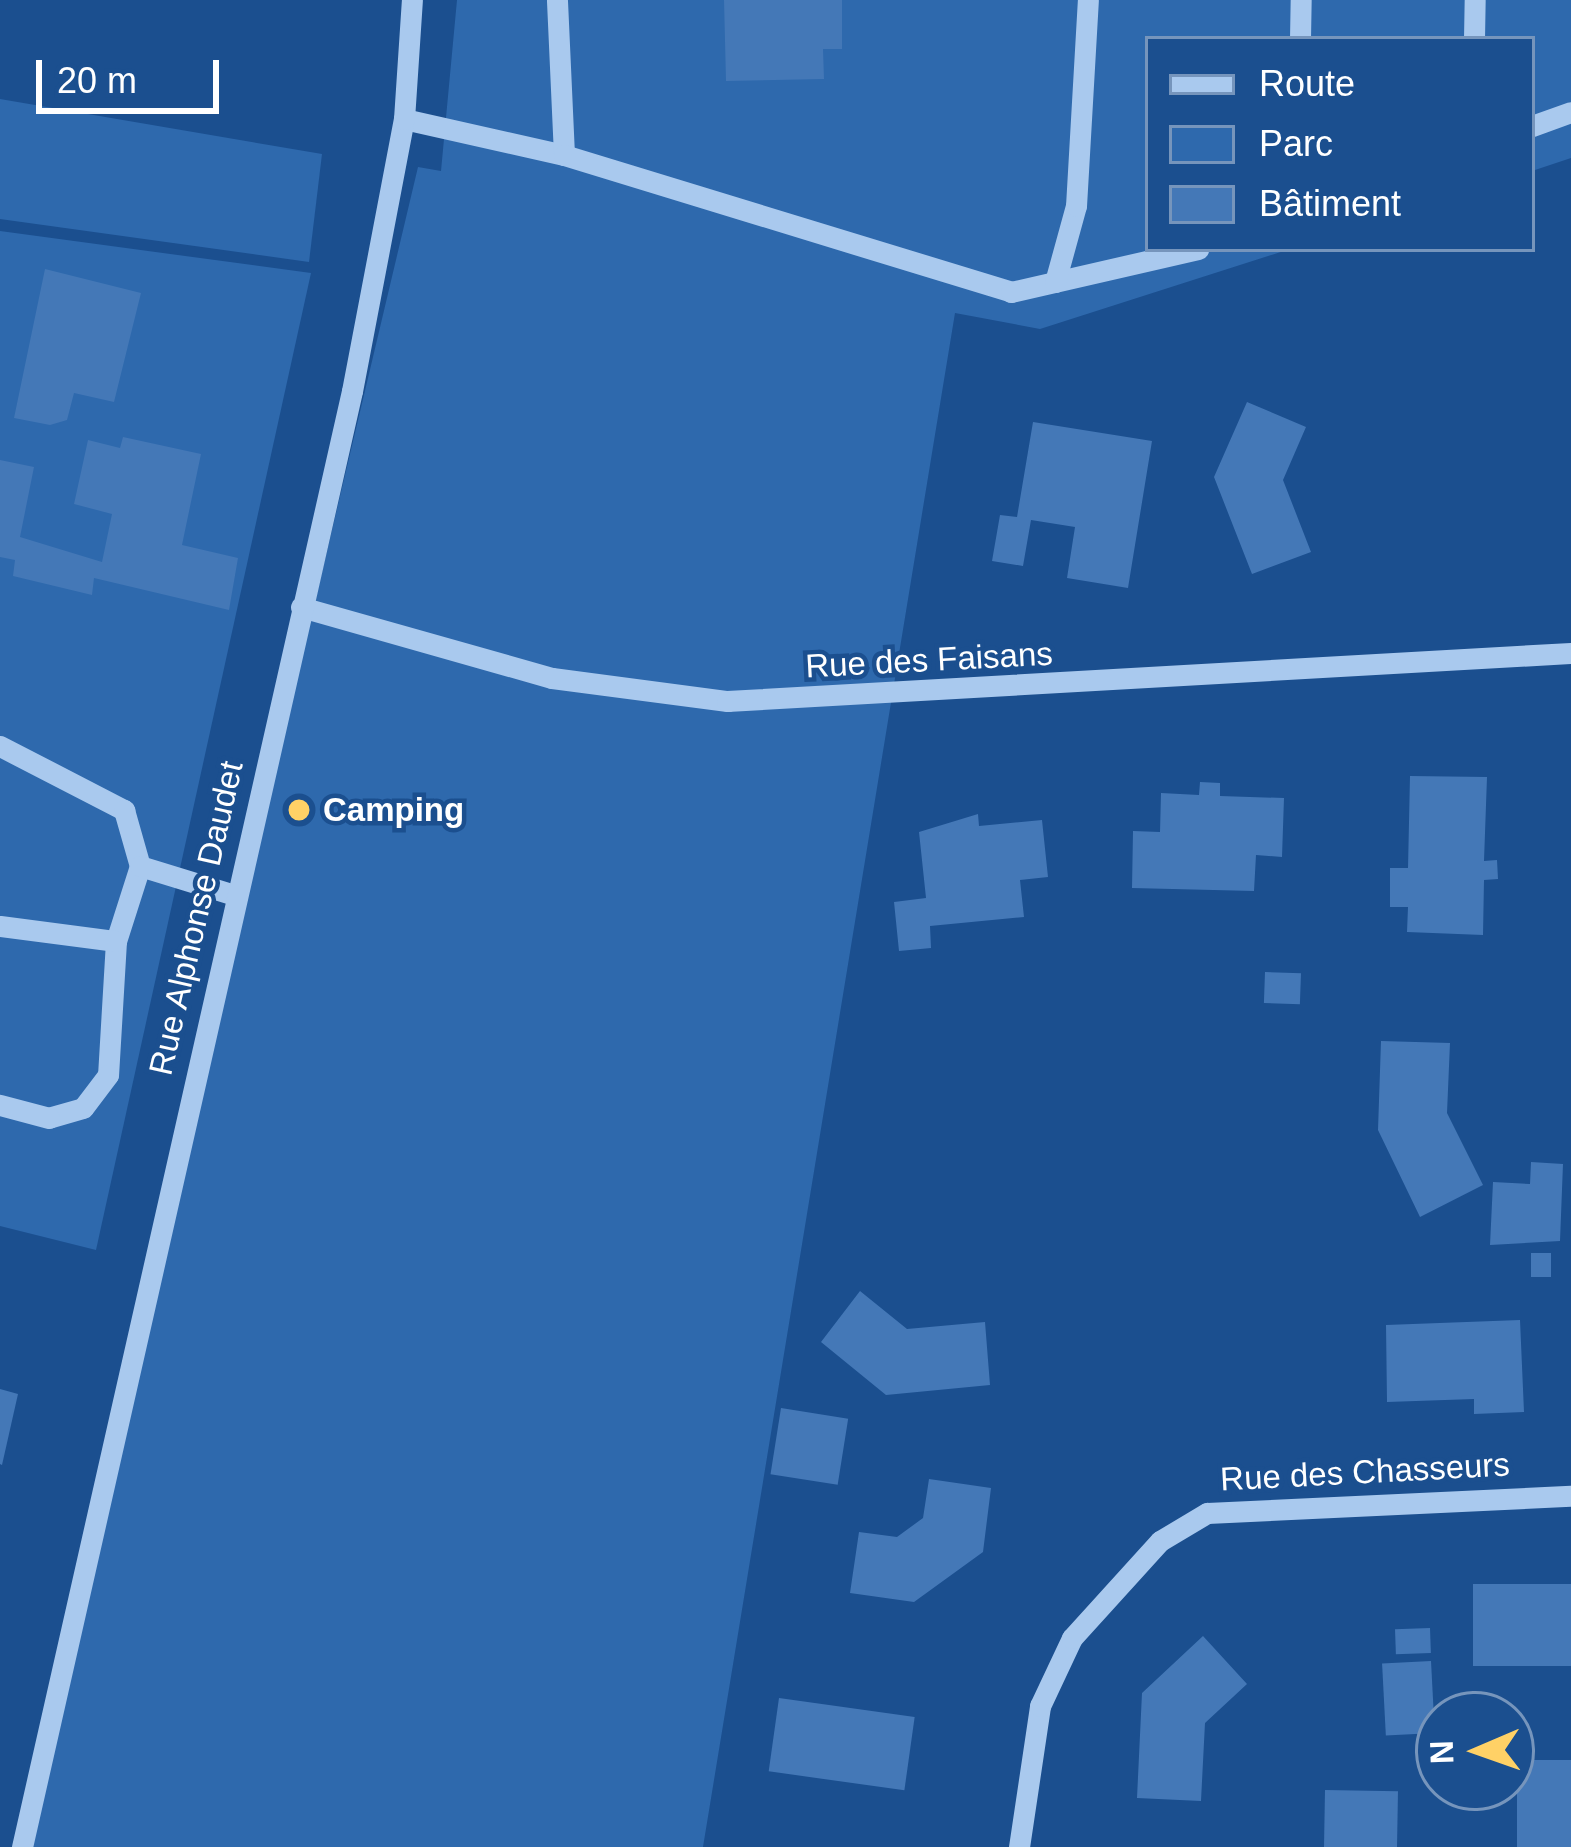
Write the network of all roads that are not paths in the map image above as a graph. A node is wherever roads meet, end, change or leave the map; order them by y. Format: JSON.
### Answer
{"nodes":[{"id":1,"x":412,"y":0,"type":"edge"},
{"id":2,"x":557,"y":0,"type":"edge"},
{"id":3,"x":1088,"y":0,"type":"edge"},
{"id":4,"x":1301,"y":0,"type":"edge"},
{"id":5,"x":1475,"y":0,"type":"edge"},
{"id":6,"x":1300,"y":36,"type":"edge"},
{"id":7,"x":1474,"y":36,"type":"edge"},
{"id":8,"x":1571,"y":112,"type":"edge"},
{"id":9,"x":404,"y":119,"type":"junction"},
{"id":10,"x":1535,"y":125,"type":"edge"},
{"id":11,"x":564,"y":155,"type":"junction"},
{"id":12,"x":1185,"y":252,"type":"edge"},
{"id":13,"x":1055,"y":282,"type":"junction"},
{"id":14,"x":301,"y":607,"type":"junction"},
{"id":15,"x":1571,"y":653,"type":"edge"},
{"id":16,"x":0,"y":746,"type":"edge"},
{"id":17,"x":140,"y":866,"type":"junction"},
{"id":18,"x":234,"y":895,"type":"junction"},
{"id":19,"x":0,"y":926,"type":"edge"},
{"id":20,"x":116,"y":941,"type":"junction"},
{"id":21,"x":0,"y":1105,"type":"edge"},
{"id":22,"x":1571,"y":1496,"type":"edge"},
{"id":23,"x":22,"y":1847,"type":"edge"},
{"id":24,"x":1018,"y":1847,"type":"edge"}],
"edges":[{"from":1,"to":9,"type":"street","name":"Rue Alphonse Daudet"},
{"from":2,"to":11,"type":"street"},
{"from":3,"to":13,"type":"street"},
{"from":4,"to":6,"type":"street"},
{"from":5,"to":7,"type":"street"},
{"from":8,"to":10,"type":"street"},
{"from":9,"to":11,"type":"street"},
{"from":9,"to":14,"type":"street","name":"Rue Alphonse Daudet"},
{"from":11,"to":13,"type":"street"},
{"from":12,"to":13,"type":"street"},
{"from":14,"to":15,"type":"street","name":"Rue des Faisans"},
{"from":14,"to":18,"type":"street","name":"Rue Alphonse Daudet"},
{"from":16,"to":17,"type":"street"},
{"from":17,"to":18,"type":"street"},
{"from":17,"to":20,"type":"street"},
{"from":18,"to":23,"type":"street","name":"Rue Alphonse Daudet"},
{"from":19,"to":20,"type":"street"},
{"from":20,"to":21,"type":"street"},
{"from":22,"to":24,"type":"street","name":"Rue des Chasseurs"}]}
